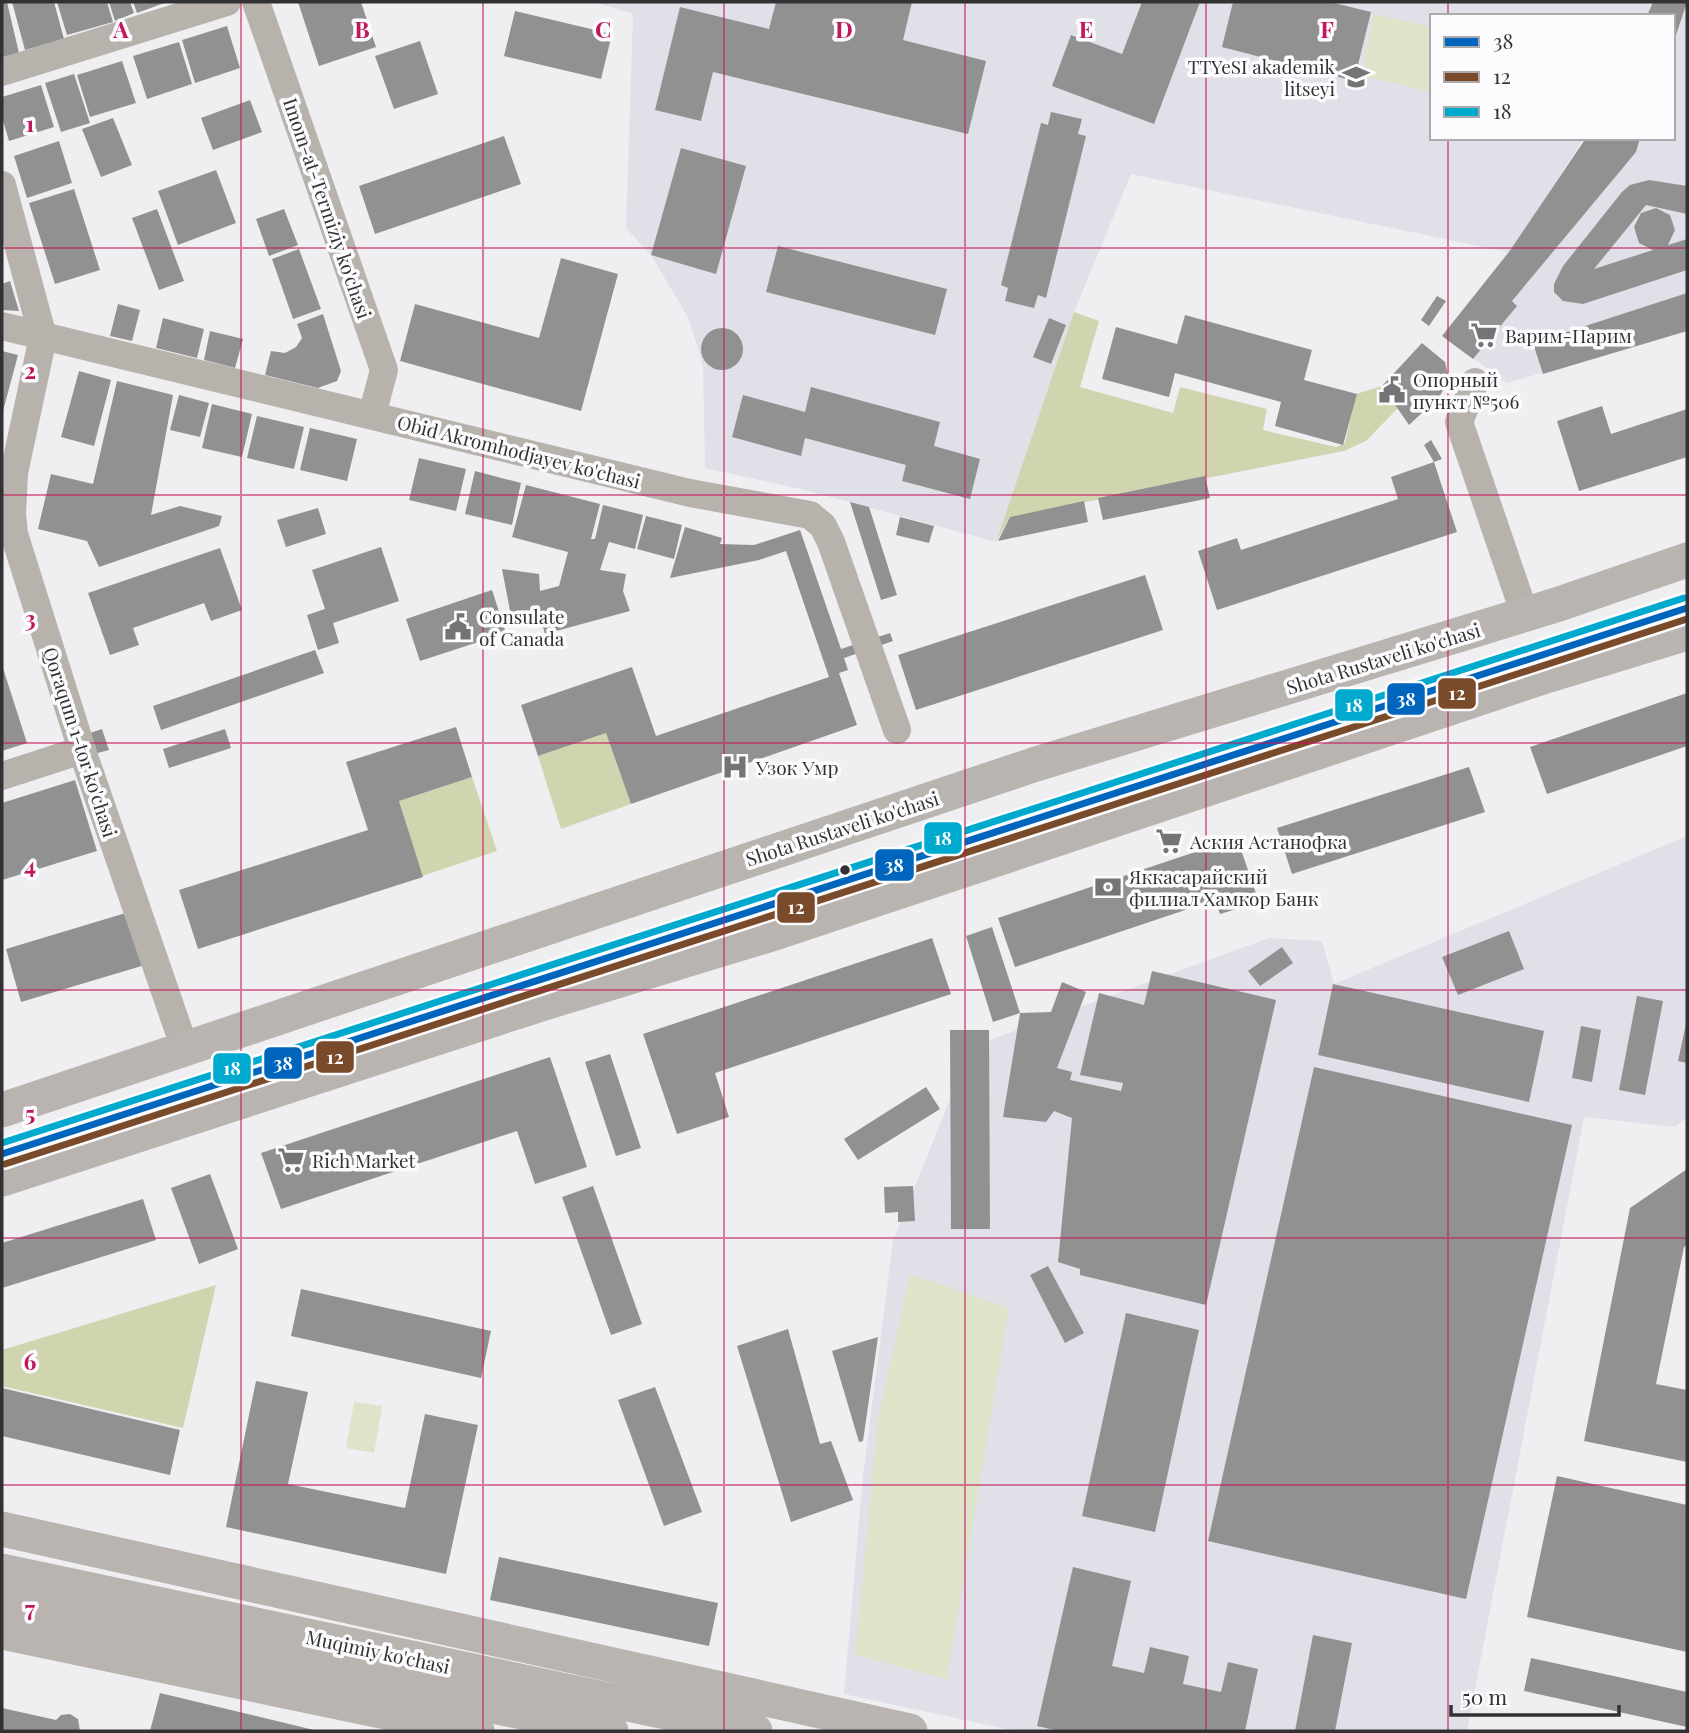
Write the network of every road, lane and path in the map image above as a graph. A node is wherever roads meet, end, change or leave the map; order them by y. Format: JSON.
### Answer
{"nodes":[{"id":1,"x":227,"y":2,"type":"edge"},
{"id":2,"x":256,"y":2,"type":"edge"},
{"id":3,"x":2,"y":72,"type":"edge"},
{"id":4,"x":2,"y":185,"type":"edge"},
{"id":5,"x":2,"y":326,"type":"edge"},
{"id":6,"x":43,"y":337,"type":"junction"},
{"id":7,"x":1475,"y":382,"type":"dead end"},
{"id":8,"x":372,"y":415,"type":"junction"},
{"id":9,"x":11,"y":557,"type":"edge"},
{"id":10,"x":1687,"y":560,"type":"edge"},
{"id":11,"x":1525,"y":615,"type":"junction"},
{"id":12,"x":1687,"y":632,"type":"edge"},
{"id":13,"x":897,"y":730,"type":"dead end"},
{"id":14,"x":82,"y":750,"type":"junction"},
{"id":15,"x":2,"y":776,"type":"edge"},
{"id":16,"x":185,"y":1049,"type":"junction"},
{"id":17,"x":2,"y":1110,"type":"edge"},
{"id":18,"x":2,"y":1179,"type":"edge"},
{"id":19,"x":2,"y":1529,"type":"edge"},
{"id":20,"x":2,"y":1571,"type":"edge"},
{"id":21,"x":2,"y":1602,"type":"edge"},
{"id":22,"x":2,"y":1632,"type":"edge"},
{"id":23,"x":317,"y":1653,"type":"junction"},
{"id":24,"x":477,"y":1731,"type":"edge"},
{"id":25,"x":611,"y":1731,"type":"edge"},
{"id":26,"x":755,"y":1731,"type":"edge"},
{"id":27,"x":911,"y":1731,"type":"edge"}],
"edges":[{"from":1,"to":3,"type":"street"},
{"from":2,"to":8,"type":"street","name":"Imom-at-Termiziy ko'chasi"},
{"from":4,"to":6,"type":"street","name":"Qoraqum 1-tor ko'chasi"},
{"from":5,"to":6,"type":"street","name":"Obid Akromhodjayev ko'chasi"},
{"from":6,"to":8,"type":"street","name":"Obid Akromhodjayev ko'chasi"},
{"from":6,"to":9,"type":"street","name":"Qoraqum 1-tor ko'chasi"},
{"from":7,"to":11,"type":"street"},
{"from":8,"to":13,"type":"street","name":"Obid Akromhodjayev ko'chasi"},
{"from":9,"to":14,"type":"street","name":"Qoraqum 1-tor ko'chasi"},
{"from":10,"to":11,"type":"main road","name":"Shota Rustaveli ko'chasi"},
{"from":11,"to":16,"type":"main road","name":"Shota Rustaveli ko'chasi"},
{"from":12,"to":18,"type":"main road"},
{"from":14,"to":15,"type":"street"},
{"from":14,"to":16,"type":"street","name":"Qoraqum 1-tor ko'chasi"},
{"from":16,"to":17,"type":"main road","name":"Shota Rustaveli ko'chasi"},
{"from":19,"to":27,"type":"main road"},
{"from":20,"to":23,"type":"main road","name":"Muqimiy ko'chasi"},
{"from":21,"to":23,"type":"main road","name":"Muqimiy ko'chasi"},
{"from":22,"to":24,"type":"main road"},
{"from":23,"to":25,"type":"main road","name":"Muqimiy ko'chasi"},
{"from":23,"to":26,"type":"main road","name":"Muqimiy ko'chasi"}]}
